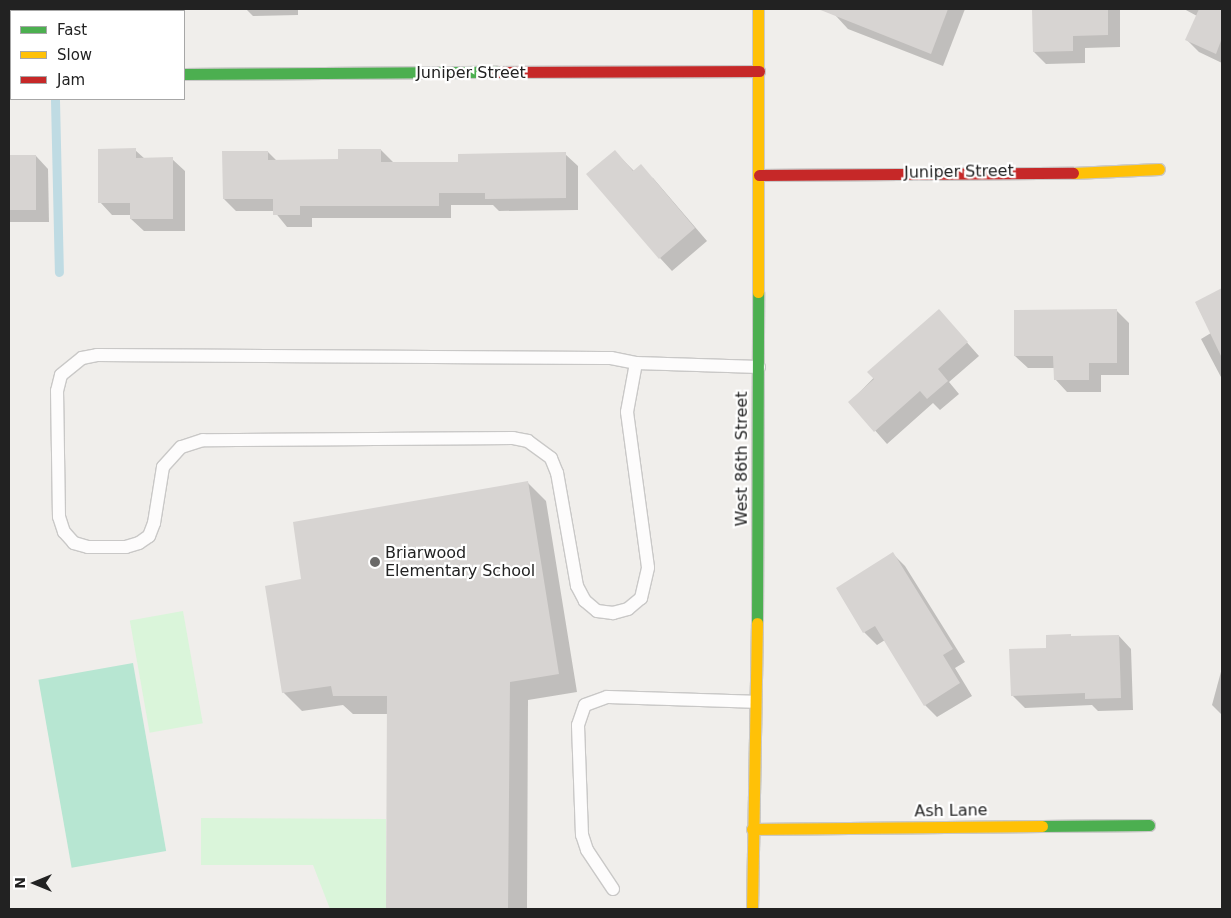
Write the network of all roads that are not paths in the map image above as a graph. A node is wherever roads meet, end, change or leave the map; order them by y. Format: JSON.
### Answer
{"nodes":[{"id":1,"x":758,"y":9,"type":"edge"},
{"id":2,"x":759,"y":71,"type":"junction"},
{"id":3,"x":185,"y":74,"type":"edge"},
{"id":4,"x":1159,"y":169,"type":"dead end"},
{"id":5,"x":759,"y":175,"type":"junction"},
{"id":6,"x":636,"y":363,"type":"junction"},
{"id":7,"x":759,"y":367,"type":"junction"},
{"id":8,"x":755,"y":702,"type":"junction"},
{"id":9,"x":1149,"y":824,"type":"dead end"},
{"id":10,"x":752,"y":829,"type":"junction"},
{"id":11,"x":613,"y":889,"type":"dead end"},
{"id":12,"x":752,"y":909,"type":"edge"}],
"edges":[{"from":1,"to":2,"type":"street","name":"West 86th Street"},
{"from":2,"to":3,"type":"street","name":"Juniper Street"},
{"from":2,"to":5,"type":"street","name":"West 86th Street"},
{"from":4,"to":5,"type":"street","name":"Juniper Street"},
{"from":5,"to":7,"type":"street","name":"West 86th Street"},
{"from":6,"to":6,"type":"lane"},
{"from":6,"to":7,"type":"lane"},
{"from":7,"to":8,"type":"street","name":"West 86th Street"},
{"from":8,"to":10,"type":"street","name":"West 86th Street"},
{"from":8,"to":11,"type":"lane"},
{"from":9,"to":10,"type":"street","name":"Ash Lane"},
{"from":10,"to":12,"type":"street","name":"West 86th Street"}]}
